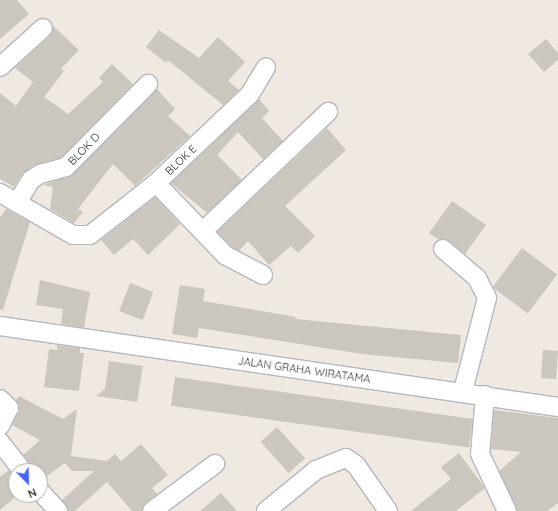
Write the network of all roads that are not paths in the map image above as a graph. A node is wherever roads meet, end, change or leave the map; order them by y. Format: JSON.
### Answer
{"nodes":[{"id":1,"x":43,"y":28,"type":"dead end"},
{"id":2,"x":0,"y":67,"type":"edge"},
{"id":3,"x":266,"y":67,"type":"dead end"},
{"id":4,"x":148,"y":84,"type":"dead end"},
{"id":5,"x":328,"y":112,"type":"dead end"},
{"id":6,"x":156,"y":184,"type":"junction"},
{"id":7,"x":6,"y":201,"type":"edge"},
{"id":8,"x":202,"y":231,"type":"junction"},
{"id":9,"x":444,"y":249,"type":"dead end"},
{"id":10,"x":263,"y":275,"type":"dead end"},
{"id":11,"x":0,"y":326,"type":"edge"},
{"id":12,"x":463,"y":391,"type":"junction"},
{"id":13,"x":485,"y":395,"type":"junction"},
{"id":14,"x":0,"y":399,"type":"edge"},
{"id":15,"x":558,"y":407,"type":"edge"},
{"id":16,"x":0,"y":426,"type":"edge"},
{"id":17,"x":0,"y":442,"type":"edge"},
{"id":18,"x":17,"y":463,"type":"edge"},
{"id":19,"x":215,"y":464,"type":"dead end"},
{"id":20,"x":48,"y":500,"type":"edge"},
{"id":21,"x":504,"y":510,"type":"edge"},
{"id":22,"x":58,"y":511,"type":"edge"},
{"id":23,"x":152,"y":511,"type":"edge"},
{"id":24,"x":266,"y":511,"type":"edge"},
{"id":25,"x":388,"y":511,"type":"edge"}],
"edges":[{"from":1,"to":2,"type":"street"},
{"from":3,"to":6,"type":"street","name":"BLOK E"},
{"from":4,"to":7,"type":"street","name":"BLOK D"},
{"from":5,"to":8,"type":"street"},
{"from":6,"to":7,"type":"street","name":"BLOK E"},
{"from":6,"to":8,"type":"street"},
{"from":8,"to":10,"type":"street"},
{"from":9,"to":12,"type":"street"},
{"from":11,"to":12,"type":"street","name":"JALAN GRAHA WIRATAMA"},
{"from":12,"to":13,"type":"street","name":"JALAN GRAHA WIRATAMA"},
{"from":13,"to":15,"type":"street","name":"JALAN GRAHA WIRATAMA"},
{"from":13,"to":21,"type":"street"},
{"from":14,"to":16,"type":"street"},
{"from":17,"to":18,"type":"street"},
{"from":19,"to":23,"type":"street"},
{"from":20,"to":22,"type":"street"},
{"from":24,"to":25,"type":"street"}]}
